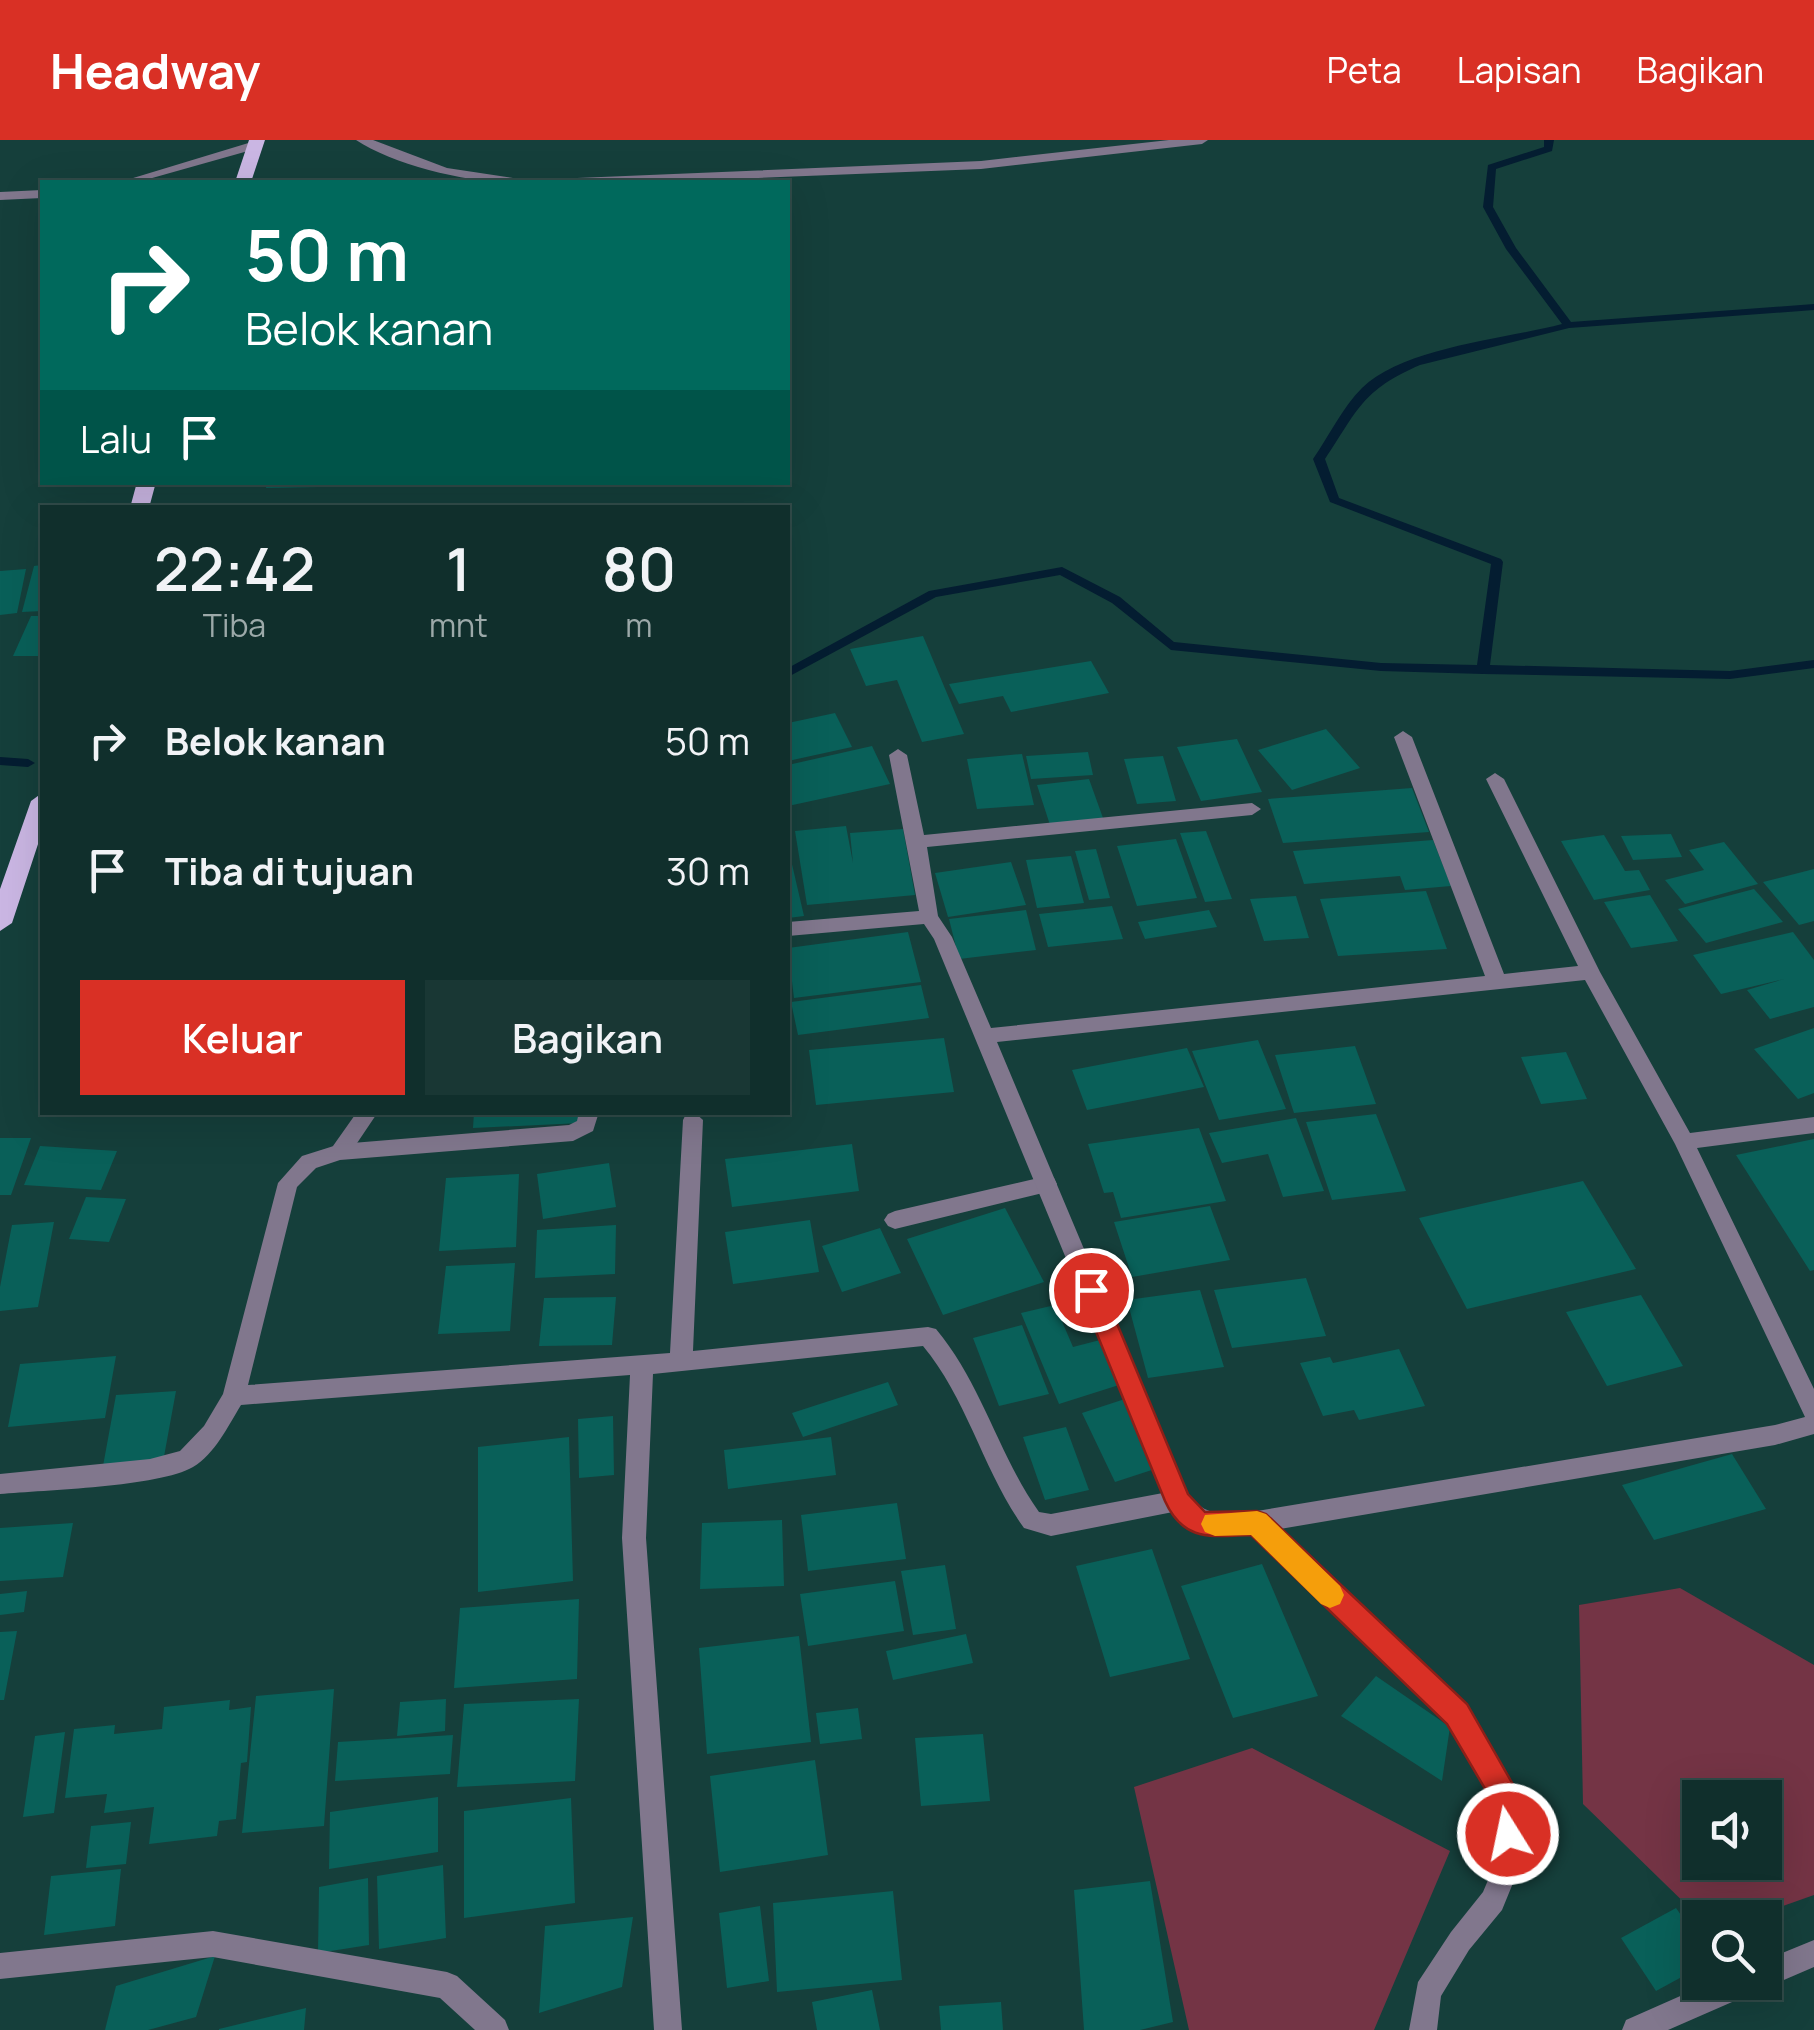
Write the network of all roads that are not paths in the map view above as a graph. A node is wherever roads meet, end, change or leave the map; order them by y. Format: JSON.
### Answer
{"nodes":[{"id":1,"x":362,"y":140,"type":"edge"},
{"id":2,"x":1202,"y":140,"type":"edge"},
{"id":3,"x":256,"y":143,"type":"edge"},
{"id":4,"x":133,"y":180,"type":"edge"},
{"id":5,"x":244,"y":180,"type":"edge"},
{"id":6,"x":501,"y":180,"type":"edge"},
{"id":7,"x":625,"y":180,"type":"edge"},
{"id":8,"x":40,"y":194,"type":"edge"},
{"id":9,"x":0,"y":196,"type":"edge"},
{"id":10,"x":1403,"y":737,"type":"dead end"},
{"id":11,"x":898,"y":755,"type":"dead end"},
{"id":12,"x":1495,"y":779,"type":"dead end"},
{"id":13,"x":40,"y":806,"type":"edge"},
{"id":14,"x":1252,"y":809,"type":"dead end"},
{"id":15,"x":916,"y":842,"type":"junction"},
{"id":16,"x":930,"y":917,"type":"junction"},
{"id":17,"x":0,"y":924,"type":"edge"},
{"id":18,"x":790,"y":929,"type":"edge"},
{"id":19,"x":1590,"y":972,"type":"junction"},
{"id":20,"x":1497,"y":982,"type":"junction"},
{"id":21,"x":987,"y":1036,"type":"junction"},
{"id":22,"x":366,"y":1115,"type":"edge"},
{"id":23,"x":588,"y":1115,"type":"edge"},
{"id":24,"x":693,"y":1120,"type":"dead end"},
{"id":25,"x":1814,"y":1125,"type":"edge"},
{"id":26,"x":1684,"y":1142,"type":"junction"},
{"id":27,"x":340,"y":1152,"type":"junction"},
{"id":28,"x":1048,"y":1184,"type":"junction"},
{"id":29,"x":895,"y":1220,"type":"dead end"},
{"id":30,"x":681,"y":1362,"type":"junction"},
{"id":31,"x":642,"y":1364,"type":"junction"},
{"id":32,"x":234,"y":1396,"type":"junction"},
{"id":33,"x":1814,"y":1412,"type":"edge"},
{"id":34,"x":1814,"y":1424,"type":"edge"},
{"id":35,"x":0,"y":1484,"type":"edge"},
{"id":36,"x":1178,"y":1501,"type":"junction"},
{"id":37,"x":1257,"y":1522,"type":"junction"},
{"id":38,"x":1814,"y":1953,"type":"edge"},
{"id":39,"x":0,"y":1966,"type":"edge"},
{"id":40,"x":1782,"y":1967,"type":"edge"},
{"id":41,"x":1704,"y":2000,"type":"edge"},
{"id":42,"x":495,"y":2030,"type":"edge"},
{"id":43,"x":668,"y":2030,"type":"edge"},
{"id":44,"x":1424,"y":2030,"type":"edge"},
{"id":45,"x":1636,"y":2030,"type":"edge"}],
"edges":[{"from":1,"to":6,"type":"street"},
{"from":2,"to":7,"type":"street"},
{"from":3,"to":4,"type":"street"},
{"from":3,"to":5,"type":"main road"},
{"from":8,"to":9,"type":"street"},
{"from":10,"to":20,"type":"street"},
{"from":11,"to":15,"type":"street"},
{"from":12,"to":19,"type":"street"},
{"from":13,"to":17,"type":"main road"},
{"from":14,"to":15,"type":"street"},
{"from":15,"to":16,"type":"street"},
{"from":16,"to":18,"type":"street"},
{"from":16,"to":21,"type":"street"},
{"from":19,"to":20,"type":"street"},
{"from":19,"to":26,"type":"street"},
{"from":20,"to":21,"type":"street"},
{"from":21,"to":28,"type":"street"},
{"from":22,"to":27,"type":"street"},
{"from":23,"to":27,"type":"street"},
{"from":24,"to":30,"type":"street"},
{"from":25,"to":26,"type":"street"},
{"from":26,"to":33,"type":"street"},
{"from":27,"to":32,"type":"street"},
{"from":28,"to":29,"type":"street"},
{"from":28,"to":36,"type":"street"},
{"from":30,"to":31,"type":"street"},
{"from":30,"to":36,"type":"street"},
{"from":31,"to":32,"type":"street"},
{"from":31,"to":43,"type":"street"},
{"from":32,"to":35,"type":"street"},
{"from":34,"to":37,"type":"street"},
{"from":36,"to":37,"type":"street"},
{"from":37,"to":44,"type":"street"},
{"from":38,"to":40,"type":"street"},
{"from":39,"to":42,"type":"street"},
{"from":41,"to":45,"type":"street"}]}
